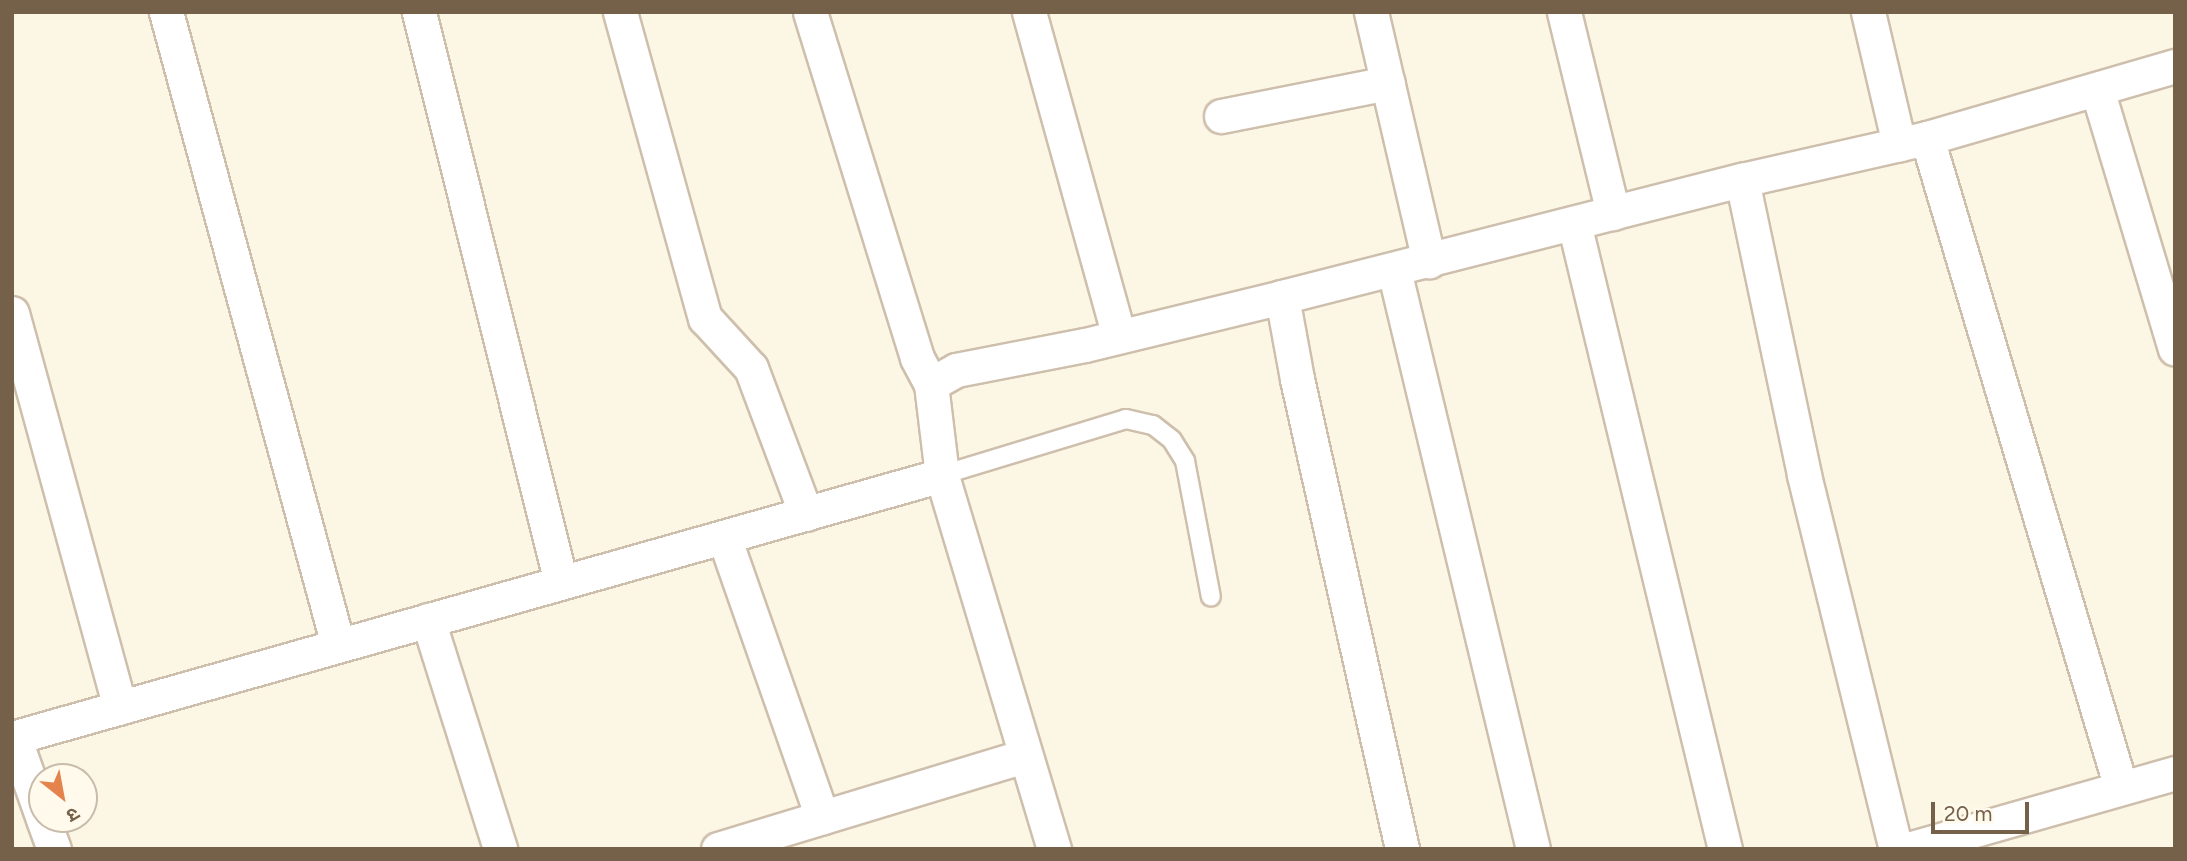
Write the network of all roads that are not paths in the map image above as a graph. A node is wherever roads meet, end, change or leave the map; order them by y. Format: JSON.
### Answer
{"nodes":[{"id":1,"x":166,"y":12,"type":"edge"},
{"id":2,"x":419,"y":12,"type":"edge"},
{"id":3,"x":620,"y":12,"type":"edge"},
{"id":4,"x":810,"y":12,"type":"edge"},
{"id":5,"x":1029,"y":12,"type":"edge"},
{"id":6,"x":1371,"y":12,"type":"edge"},
{"id":7,"x":1564,"y":12,"type":"edge"},
{"id":8,"x":1868,"y":12,"type":"edge"},
{"id":9,"x":2175,"y":66,"type":"edge"},
{"id":10,"x":1388,"y":83,"type":"junction"},
{"id":11,"x":2097,"y":89,"type":"junction"},
{"id":12,"x":1221,"y":116,"type":"dead end"},
{"id":13,"x":1913,"y":141,"type":"junction"},
{"id":14,"x":1742,"y":180,"type":"junction"},
{"id":15,"x":1614,"y":213,"type":"junction"},
{"id":16,"x":1574,"y":223,"type":"junction"},
{"id":17,"x":1429,"y":261,"type":"junction"},
{"id":18,"x":1394,"y":270,"type":"junction"},
{"id":19,"x":1282,"y":298,"type":"junction"},
{"id":20,"x":12,"y":313,"type":"edge"},
{"id":21,"x":1119,"y":336,"type":"junction"},
{"id":22,"x":2175,"y":349,"type":"edge"},
{"id":23,"x":931,"y":384,"type":"junction"},
{"id":24,"x":942,"y":475,"type":"junction"},
{"id":25,"x":806,"y":514,"type":"junction"},
{"id":26,"x":724,"y":537,"type":"junction"},
{"id":27,"x":561,"y":583,"type":"junction"},
{"id":28,"x":1211,"y":597,"type":"dead end"},
{"id":29,"x":428,"y":620,"type":"junction"},
{"id":30,"x":338,"y":646,"type":"junction"},
{"id":31,"x":120,"y":707,"type":"junction"},
{"id":32,"x":13,"y":737,"type":"edge"},
{"id":33,"x":1024,"y":756,"type":"junction"},
{"id":34,"x":2175,"y":773,"type":"edge"},
{"id":35,"x":28,"y":777,"type":"edge"},
{"id":36,"x":2121,"y":788,"type":"junction"},
{"id":37,"x":822,"y":817,"type":"junction"},
{"id":38,"x":500,"y":849,"type":"edge"},
{"id":39,"x":718,"y":849,"type":"edge"},
{"id":40,"x":1054,"y":849,"type":"edge"},
{"id":41,"x":1402,"y":849,"type":"edge"},
{"id":42,"x":1533,"y":849,"type":"edge"},
{"id":43,"x":1725,"y":849,"type":"edge"},
{"id":44,"x":1896,"y":849,"type":"edge"},
{"id":45,"x":1908,"y":849,"type":"edge"}],
"edges":[{"from":1,"to":30,"type":"street"},
{"from":2,"to":27,"type":"street"},
{"from":3,"to":25,"type":"street"},
{"from":4,"to":23,"type":"street"},
{"from":5,"to":21,"type":"street"},
{"from":6,"to":10,"type":"street"},
{"from":7,"to":15,"type":"street"},
{"from":8,"to":13,"type":"street"},
{"from":9,"to":11,"type":"street"},
{"from":10,"to":12,"type":"street"},
{"from":10,"to":17,"type":"street"},
{"from":11,"to":13,"type":"street"},
{"from":11,"to":22,"type":"street"},
{"from":13,"to":14,"type":"street"},
{"from":13,"to":36,"type":"street"},
{"from":14,"to":15,"type":"street"},
{"from":14,"to":44,"type":"street"},
{"from":15,"to":16,"type":"street"},
{"from":16,"to":17,"type":"street"},
{"from":16,"to":43,"type":"street"},
{"from":17,"to":18,"type":"street"},
{"from":18,"to":19,"type":"street"},
{"from":18,"to":42,"type":"street"},
{"from":19,"to":21,"type":"street"},
{"from":19,"to":41,"type":"street"},
{"from":20,"to":31,"type":"street"},
{"from":21,"to":23,"type":"street"},
{"from":23,"to":24,"type":"street"},
{"from":24,"to":25,"type":"street"},
{"from":24,"to":28,"type":"lane"},
{"from":24,"to":33,"type":"street"},
{"from":25,"to":26,"type":"street"},
{"from":26,"to":27,"type":"street"},
{"from":26,"to":37,"type":"street"},
{"from":27,"to":29,"type":"street"},
{"from":29,"to":30,"type":"street"},
{"from":29,"to":38,"type":"street"},
{"from":30,"to":31,"type":"street"},
{"from":31,"to":32,"type":"street"},
{"from":32,"to":35,"type":"street"},
{"from":33,"to":37,"type":"street"},
{"from":33,"to":40,"type":"street"},
{"from":34,"to":36,"type":"street"},
{"from":36,"to":45,"type":"street"},
{"from":37,"to":39,"type":"street"}]}
